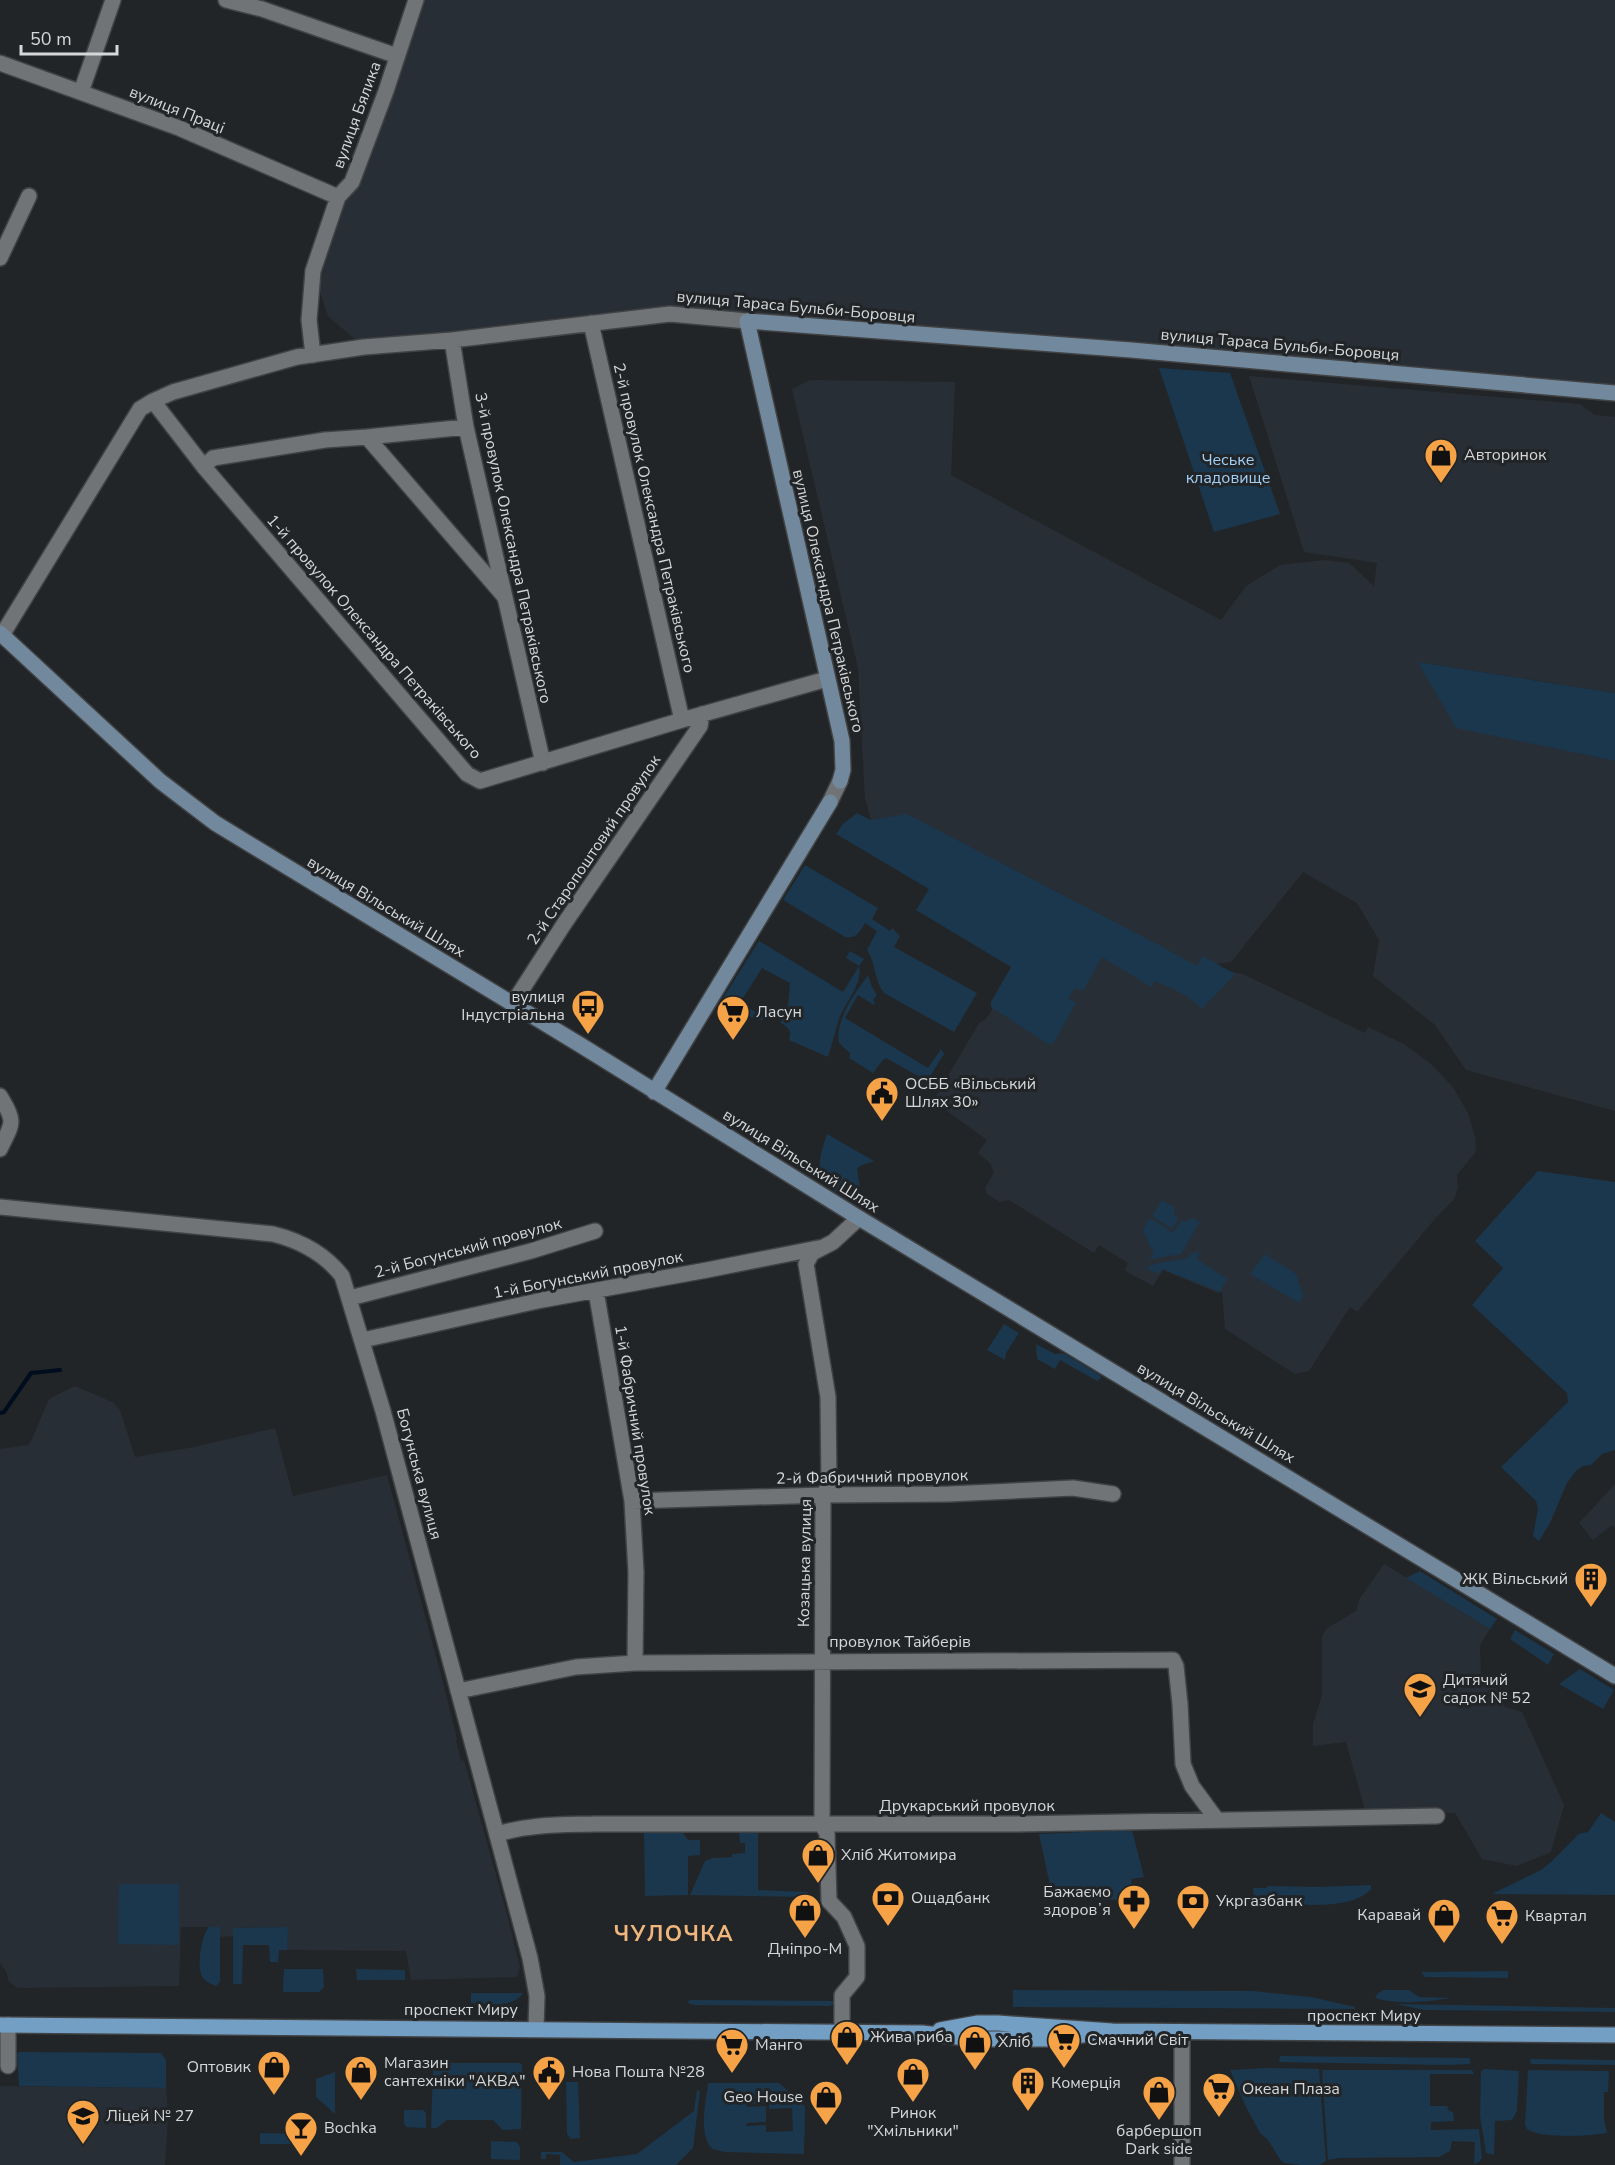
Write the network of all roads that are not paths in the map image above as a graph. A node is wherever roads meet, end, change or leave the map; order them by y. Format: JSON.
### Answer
{"nodes":[{"id":1,"x":113,"y":0,"type":"edge"},
{"id":2,"x":226,"y":0,"type":"edge"},
{"id":3,"x":416,"y":0,"type":"edge"},
{"id":4,"x":263,"y":4,"type":"edge"},
{"id":5,"x":397,"y":56,"type":"junction"},
{"id":6,"x":0,"y":63,"type":"edge"},
{"id":7,"x":81,"y":92,"type":"junction"},
{"id":8,"x":29,"y":196,"type":"dead end"},
{"id":9,"x":338,"y":197,"type":"junction"},
{"id":10,"x":0,"y":258,"type":"edge"},
{"id":11,"x":747,"y":321,"type":"junction"},
{"id":12,"x":591,"y":323,"type":"junction"},
{"id":13,"x":452,"y":340,"type":"junction"},
{"id":14,"x":314,"y":355,"type":"junction"},
{"id":15,"x":1615,"y":393,"type":"edge"},
{"id":16,"x":153,"y":400,"type":"junction"},
{"id":17,"x":466,"y":427,"type":"junction"},
{"id":18,"x":367,"y":437,"type":"junction"},
{"id":19,"x":204,"y":467,"type":"junction"},
{"id":20,"x":506,"y":598,"type":"junction"},
{"id":21,"x":1,"y":634,"type":"edge"},
{"id":22,"x":827,"y":679,"type":"junction"},
{"id":23,"x":702,"y":714,"type":"junction"},
{"id":24,"x":682,"y":720,"type":"junction"},
{"id":25,"x":543,"y":763,"type":"junction"},
{"id":26,"x":512,"y":1005,"type":"junction"},
{"id":27,"x":654,"y":1092,"type":"junction"},
{"id":28,"x":0,"y":1096,"type":"edge"},
{"id":29,"x":0,"y":1149,"type":"edge"},
{"id":30,"x":0,"y":1207,"type":"edge"},
{"id":31,"x":859,"y":1218,"type":"junction"},
{"id":32,"x":595,"y":1231,"type":"dead end"},
{"id":33,"x":821,"y":1247,"type":"junction"},
{"id":34,"x":596,"y":1291,"type":"junction"},
{"id":35,"x":350,"y":1298,"type":"junction"},
{"id":36,"x":363,"y":1340,"type":"junction"},
{"id":37,"x":1113,"y":1494,"type":"dead end"},
{"id":38,"x":822,"y":1495,"type":"junction"},
{"id":39,"x":632,"y":1501,"type":"junction"},
{"id":40,"x":822,"y":1661,"type":"junction"},
{"id":41,"x":635,"y":1663,"type":"junction"},
{"id":42,"x":1615,"y":1676,"type":"edge"},
{"id":43,"x":458,"y":1691,"type":"junction"},
{"id":44,"x":1437,"y":1816,"type":"dead end"},
{"id":45,"x":1217,"y":1820,"type":"junction"},
{"id":46,"x":822,"y":1825,"type":"junction"},
{"id":47,"x":498,"y":1834,"type":"junction"},
{"id":48,"x":4,"y":2025,"type":"edge"},
{"id":49,"x":536,"y":2028,"type":"junction"},
{"id":50,"x":842,"y":2032,"type":"junction"},
{"id":51,"x":1182,"y":2032,"type":"junction"},
{"id":52,"x":1615,"y":2035,"type":"edge"},
{"id":53,"x":0,"y":2067,"type":"edge"},
{"id":54,"x":1182,"y":2165,"type":"edge"}],
"edges":[{"from":1,"to":7,"type":"street"},
{"from":2,"to":4,"type":"street"},
{"from":3,"to":5,"type":"street","name":"вулиця Бялика"},
{"from":4,"to":5,"type":"street"},
{"from":5,"to":9,"type":"street","name":"вулиця Бялика"},
{"from":6,"to":7,"type":"street","name":"вулиця Праці"},
{"from":7,"to":9,"type":"street","name":"вулиця Праці"},
{"from":8,"to":10,"type":"street"},
{"from":9,"to":14,"type":"street","name":"вулиця Бялика"},
{"from":11,"to":12,"type":"street","name":"вулиця Тараса Бульби-Боровця"},
{"from":11,"to":15,"type":"street","name":"вулиця Тараса Бульби-Боровця"},
{"from":11,"to":22,"type":"street","name":"вулиця Олександра Петраківського"},
{"from":12,"to":13,"type":"street","name":"вулиця Тараса Бульби-Боровця"},
{"from":12,"to":24,"type":"street","name":"2-й провулок Олександра Петраківського"},
{"from":13,"to":14,"type":"street","name":"вулиця Тараса Бульби-Боровця"},
{"from":13,"to":17,"type":"street","name":"3-й провулок Олександра Петраківського"},
{"from":14,"to":16,"type":"street","name":"вулиця Тараса Бульби-Боровця"},
{"from":16,"to":19,"type":"street","name":"1-й провулок Олександра Петраківського"},
{"from":16,"to":21,"type":"street","name":"вулиця Тараса Бульби-Боровця"},
{"from":17,"to":18,"type":"street"},
{"from":17,"to":20,"type":"street","name":"3-й провулок Олександра Петраківського"},
{"from":18,"to":19,"type":"street"},
{"from":18,"to":20,"type":"street"},
{"from":19,"to":25,"type":"street","name":"1-й провулок Олександра Петраківського"},
{"from":20,"to":25,"type":"street","name":"3-й провулок Олександра Петраківського"},
{"from":21,"to":26,"type":"street","name":"вулиця Вільський Шлях"},
{"from":22,"to":23,"type":"street","name":"1-й провулок Олександра Петраківського"},
{"from":22,"to":27,"type":"street","name":"вулиця Олександра Петраківського"},
{"from":23,"to":24,"type":"street","name":"1-й провулок Олександра Петраківського"},
{"from":23,"to":26,"type":"street","name":"2-й Старопоштовий провулок"},
{"from":24,"to":25,"type":"street","name":"1-й провулок Олександра Петраківського"},
{"from":26,"to":27,"type":"street","name":"вулиця Вільський Шлях"},
{"from":27,"to":31,"type":"street","name":"вулиця Вільський Шлях"},
{"from":28,"to":29,"type":"street"},
{"from":30,"to":35,"type":"street","name":"Богунська вулиця"},
{"from":31,"to":33,"type":"street","name":"Козацька вулиця"},
{"from":31,"to":42,"type":"street","name":"вулиця Вільський Шлях"},
{"from":32,"to":35,"type":"street","name":"2-й Богунський провулок"},
{"from":33,"to":34,"type":"street","name":"1-й Богунський провулок"},
{"from":33,"to":38,"type":"street","name":"Козацька вулиця"},
{"from":34,"to":36,"type":"street","name":"1-й Богунський провулок"},
{"from":34,"to":39,"type":"street","name":"1-й Фабричний провулок"},
{"from":35,"to":36,"type":"street","name":"Богунська вулиця"},
{"from":36,"to":43,"type":"street","name":"Богунська вулиця"},
{"from":37,"to":38,"type":"street","name":"2-й Фабричний провулок"},
{"from":38,"to":39,"type":"street","name":"2-й Фабричний провулок"},
{"from":38,"to":40,"type":"street","name":"Козацька вулиця"},
{"from":39,"to":41,"type":"street","name":"1-й Фабричний провулок"},
{"from":40,"to":41,"type":"street","name":"провулок Тайберів"},
{"from":40,"to":45,"type":"street","name":"провулок Тайберів"},
{"from":40,"to":46,"type":"street","name":"Козацька вулиця"},
{"from":41,"to":43,"type":"street","name":"провулок Тайберів"},
{"from":43,"to":47,"type":"street","name":"Богунська вулиця"},
{"from":44,"to":45,"type":"street","name":"Друкарський провулок"},
{"from":45,"to":46,"type":"street","name":"Друкарський провулок"},
{"from":46,"to":47,"type":"street","name":"Друкарський провулок"},
{"from":46,"to":50,"type":"street","name":"Козацька вулиця"},
{"from":47,"to":49,"type":"street","name":"Богунська вулиця"},
{"from":48,"to":49,"type":"main road","name":"проспект Миру"},
{"from":48,"to":53,"type":"street"},
{"from":49,"to":50,"type":"main road","name":"проспект Миру"},
{"from":50,"to":51,"type":"main road","name":"проспект Миру"},
{"from":51,"to":52,"type":"main road","name":"проспект Миру"},
{"from":51,"to":54,"type":"street"}]}
